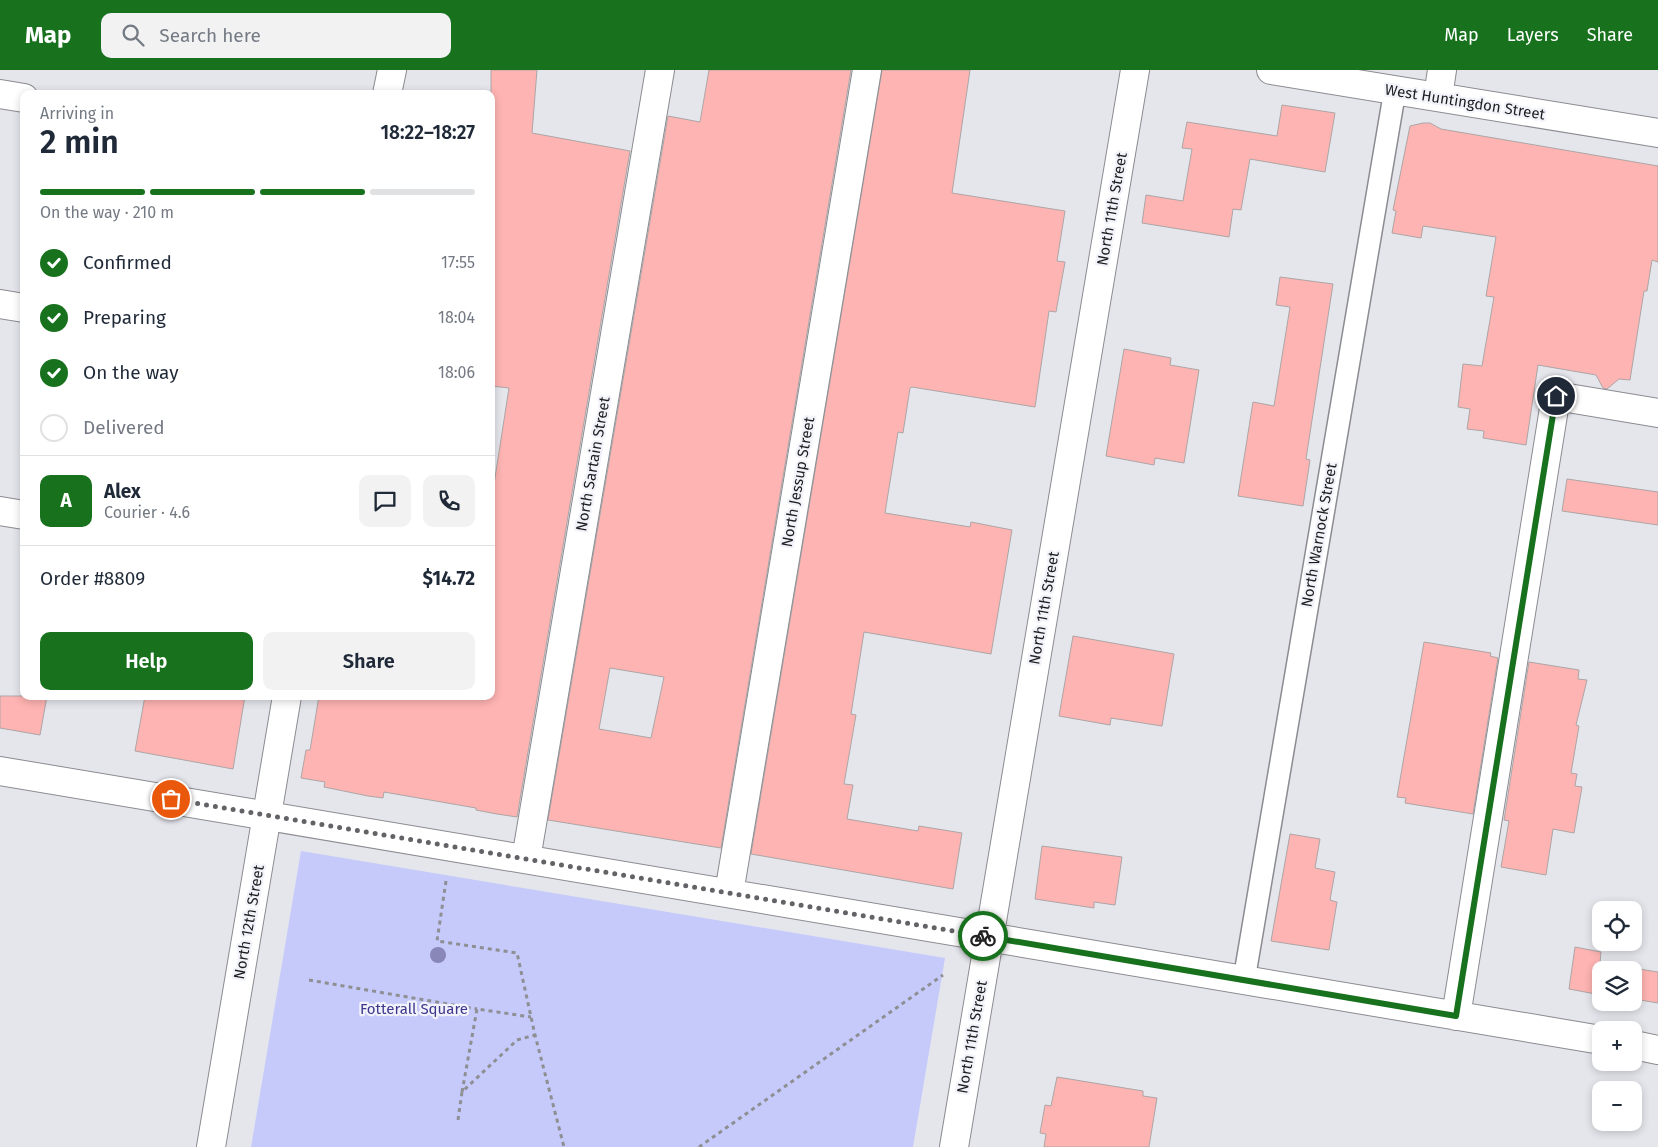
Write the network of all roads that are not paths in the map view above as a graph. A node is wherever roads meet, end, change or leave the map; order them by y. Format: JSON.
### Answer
{"nodes":[{"id":1,"x":392,"y":70,"type":"edge"},
{"id":2,"x":660,"y":70,"type":"edge"},
{"id":3,"x":868,"y":70,"type":"edge"},
{"id":4,"x":1135,"y":70,"type":"edge"},
{"id":5,"x":1272,"y":70,"type":"edge"},
{"id":6,"x":1442,"y":70,"type":"edge"},
{"id":7,"x":388,"y":90,"type":"edge"},
{"id":8,"x":1395,"y":90,"type":"junction"},
{"id":9,"x":0,"y":94,"type":"edge"},
{"id":10,"x":20,"y":97,"type":"edge"},
{"id":11,"x":1438,"y":97,"type":"junction"},
{"id":12,"x":1658,"y":133,"type":"edge"},
{"id":13,"x":0,"y":304,"type":"edge"},
{"id":14,"x":20,"y":307,"type":"edge"},
{"id":15,"x":1658,"y":413,"type":"edge"},
{"id":16,"x":0,"y":511,"type":"edge"},
{"id":17,"x":20,"y":514,"type":"edge"},
{"id":18,"x":286,"y":700,"type":"edge"},
{"id":19,"x":0,"y":771,"type":"edge"},
{"id":20,"x":266,"y":815,"type":"junction"},
{"id":21,"x":526,"y":859,"type":"junction"},
{"id":22,"x":729,"y":894,"type":"junction"},
{"id":23,"x":989,"y":937,"type":"junction"},
{"id":24,"x":1244,"y":980,"type":"junction"},
{"id":25,"x":1456,"y":1016,"type":"junction"},
{"id":26,"x":1592,"y":1039,"type":"edge"},
{"id":27,"x":1642,"y":1047,"type":"edge"},
{"id":28,"x":1658,"y":1050,"type":"edge"},
{"id":29,"x":211,"y":1147,"type":"edge"},
{"id":30,"x":954,"y":1147,"type":"edge"}],
"edges":[{"from":1,"to":7,"type":"street"},
{"from":2,"to":21,"type":"street","name":"North Sartain Street"},
{"from":3,"to":22,"type":"street","name":"North Jessup Street"},
{"from":4,"to":23,"type":"street","name":"North 11th Street"},
{"from":5,"to":8,"type":"street","name":"West Huntingdon Street"},
{"from":6,"to":11,"type":"street"},
{"from":8,"to":11,"type":"street","name":"West Huntingdon Street"},
{"from":8,"to":24,"type":"lane","name":"North Warnock Street"},
{"from":9,"to":10,"type":"street"},
{"from":11,"to":12,"type":"street","name":"West Huntingdon Street"},
{"from":13,"to":14,"type":"street"},
{"from":15,"to":25,"type":"street"},
{"from":16,"to":17,"type":"street"},
{"from":18,"to":20,"type":"street","name":"North 12th Street"},
{"from":19,"to":20,"type":"street"},
{"from":20,"to":21,"type":"street"},
{"from":20,"to":29,"type":"street","name":"North 12th Street"},
{"from":21,"to":22,"type":"street"},
{"from":22,"to":23,"type":"street"},
{"from":23,"to":24,"type":"street"},
{"from":23,"to":30,"type":"street","name":"North 11th Street"},
{"from":24,"to":25,"type":"street"},
{"from":25,"to":26,"type":"street"},
{"from":27,"to":28,"type":"street"}]}
